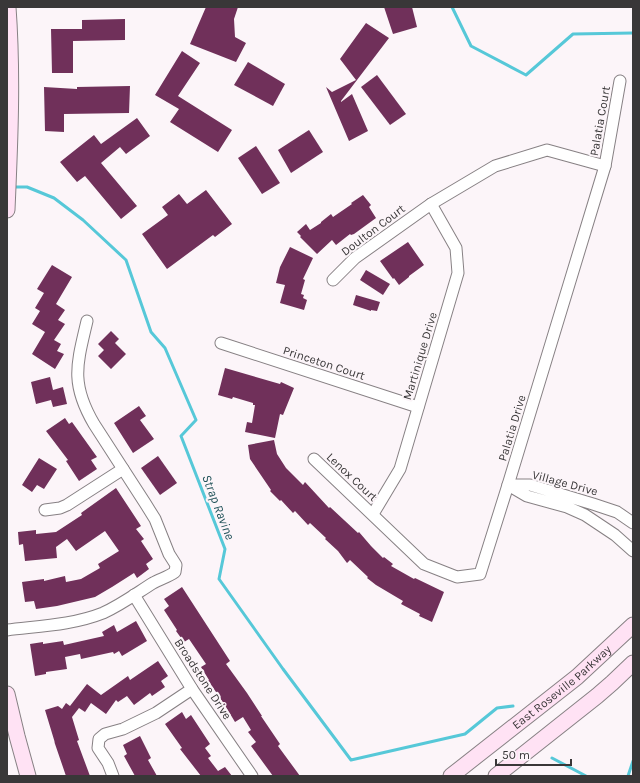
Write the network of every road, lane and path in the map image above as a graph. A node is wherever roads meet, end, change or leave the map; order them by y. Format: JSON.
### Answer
{"nodes":[{"id":1,"x":8,"y":7,"type":"edge"},
{"id":2,"x":9,"y":68,"type":"edge"},
{"id":3,"x":620,"y":81,"type":"dead end"},
{"id":4,"x":605,"y":166,"type":"junction"},
{"id":5,"x":7,"y":202,"type":"edge"},
{"id":6,"x":431,"y":204,"type":"junction"},
{"id":7,"x":7,"y":210,"type":"edge"},
{"id":8,"x":333,"y":280,"type":"dead end"},
{"id":9,"x":87,"y":321,"type":"dead end"},
{"id":10,"x":221,"y":343,"type":"dead end"},
{"id":11,"x":418,"y":407,"type":"junction"},
{"id":12,"x":314,"y":459,"type":"dead end"},
{"id":13,"x":123,"y":469,"type":"junction"},
{"id":14,"x":508,"y":485,"type":"junction"},
{"id":15,"x":45,"y":510,"type":"dead end"},
{"id":16,"x":373,"y":514,"type":"junction"},
{"id":17,"x":633,"y":523,"type":"edge"},
{"id":18,"x":633,"y":551,"type":"edge"},
{"id":19,"x":134,"y":595,"type":"junction"},
{"id":20,"x":633,"y":625,"type":"edge"},
{"id":21,"x":7,"y":630,"type":"edge"},
{"id":22,"x":633,"y":663,"type":"edge"},
{"id":23,"x":192,"y":689,"type":"junction"},
{"id":24,"x":7,"y":694,"type":"edge"},
{"id":25,"x":12,"y":737,"type":"edge"},
{"id":26,"x":28,"y":776,"type":"edge"},
{"id":27,"x":113,"y":776,"type":"edge"},
{"id":28,"x":252,"y":776,"type":"edge"},
{"id":29,"x":451,"y":776,"type":"edge"},
{"id":30,"x":496,"y":776,"type":"edge"}],
"edges":[{"from":1,"to":2,"type":"main road"},
{"from":2,"to":5,"type":"main road"},
{"from":3,"to":4,"type":"street","name":"Palatia Court"},
{"from":4,"to":6,"type":"street","name":"Doulton Court"},
{"from":4,"to":14,"type":"street","name":"Palatia Drive"},
{"from":5,"to":7,"type":"main road"},
{"from":6,"to":8,"type":"street","name":"Doulton Court"},
{"from":6,"to":11,"type":"street","name":"Martinique Drive"},
{"from":9,"to":13,"type":"street"},
{"from":10,"to":11,"type":"street","name":"Princeton Court"},
{"from":11,"to":16,"type":"street","name":"Martinique Drive"},
{"from":12,"to":16,"type":"street","name":"Lenox Court"},
{"from":13,"to":15,"type":"street"},
{"from":13,"to":19,"type":"street"},
{"from":14,"to":16,"type":"street","name":"Palatia Drive"},
{"from":14,"to":17,"type":"street","name":"Village Drive"},
{"from":14,"to":18,"type":"street","name":"Village Drive"},
{"from":19,"to":21,"type":"street"},
{"from":19,"to":23,"type":"street","name":"Broadstone Drive"},
{"from":20,"to":29,"type":"main road","name":"East Roseville Parkway"},
{"from":22,"to":30,"type":"main road"},
{"from":23,"to":27,"type":"street"},
{"from":23,"to":28,"type":"street","name":"Broadstone Drive"},
{"from":24,"to":25,"type":"main road"},
{"from":25,"to":26,"type":"main road"}]}
